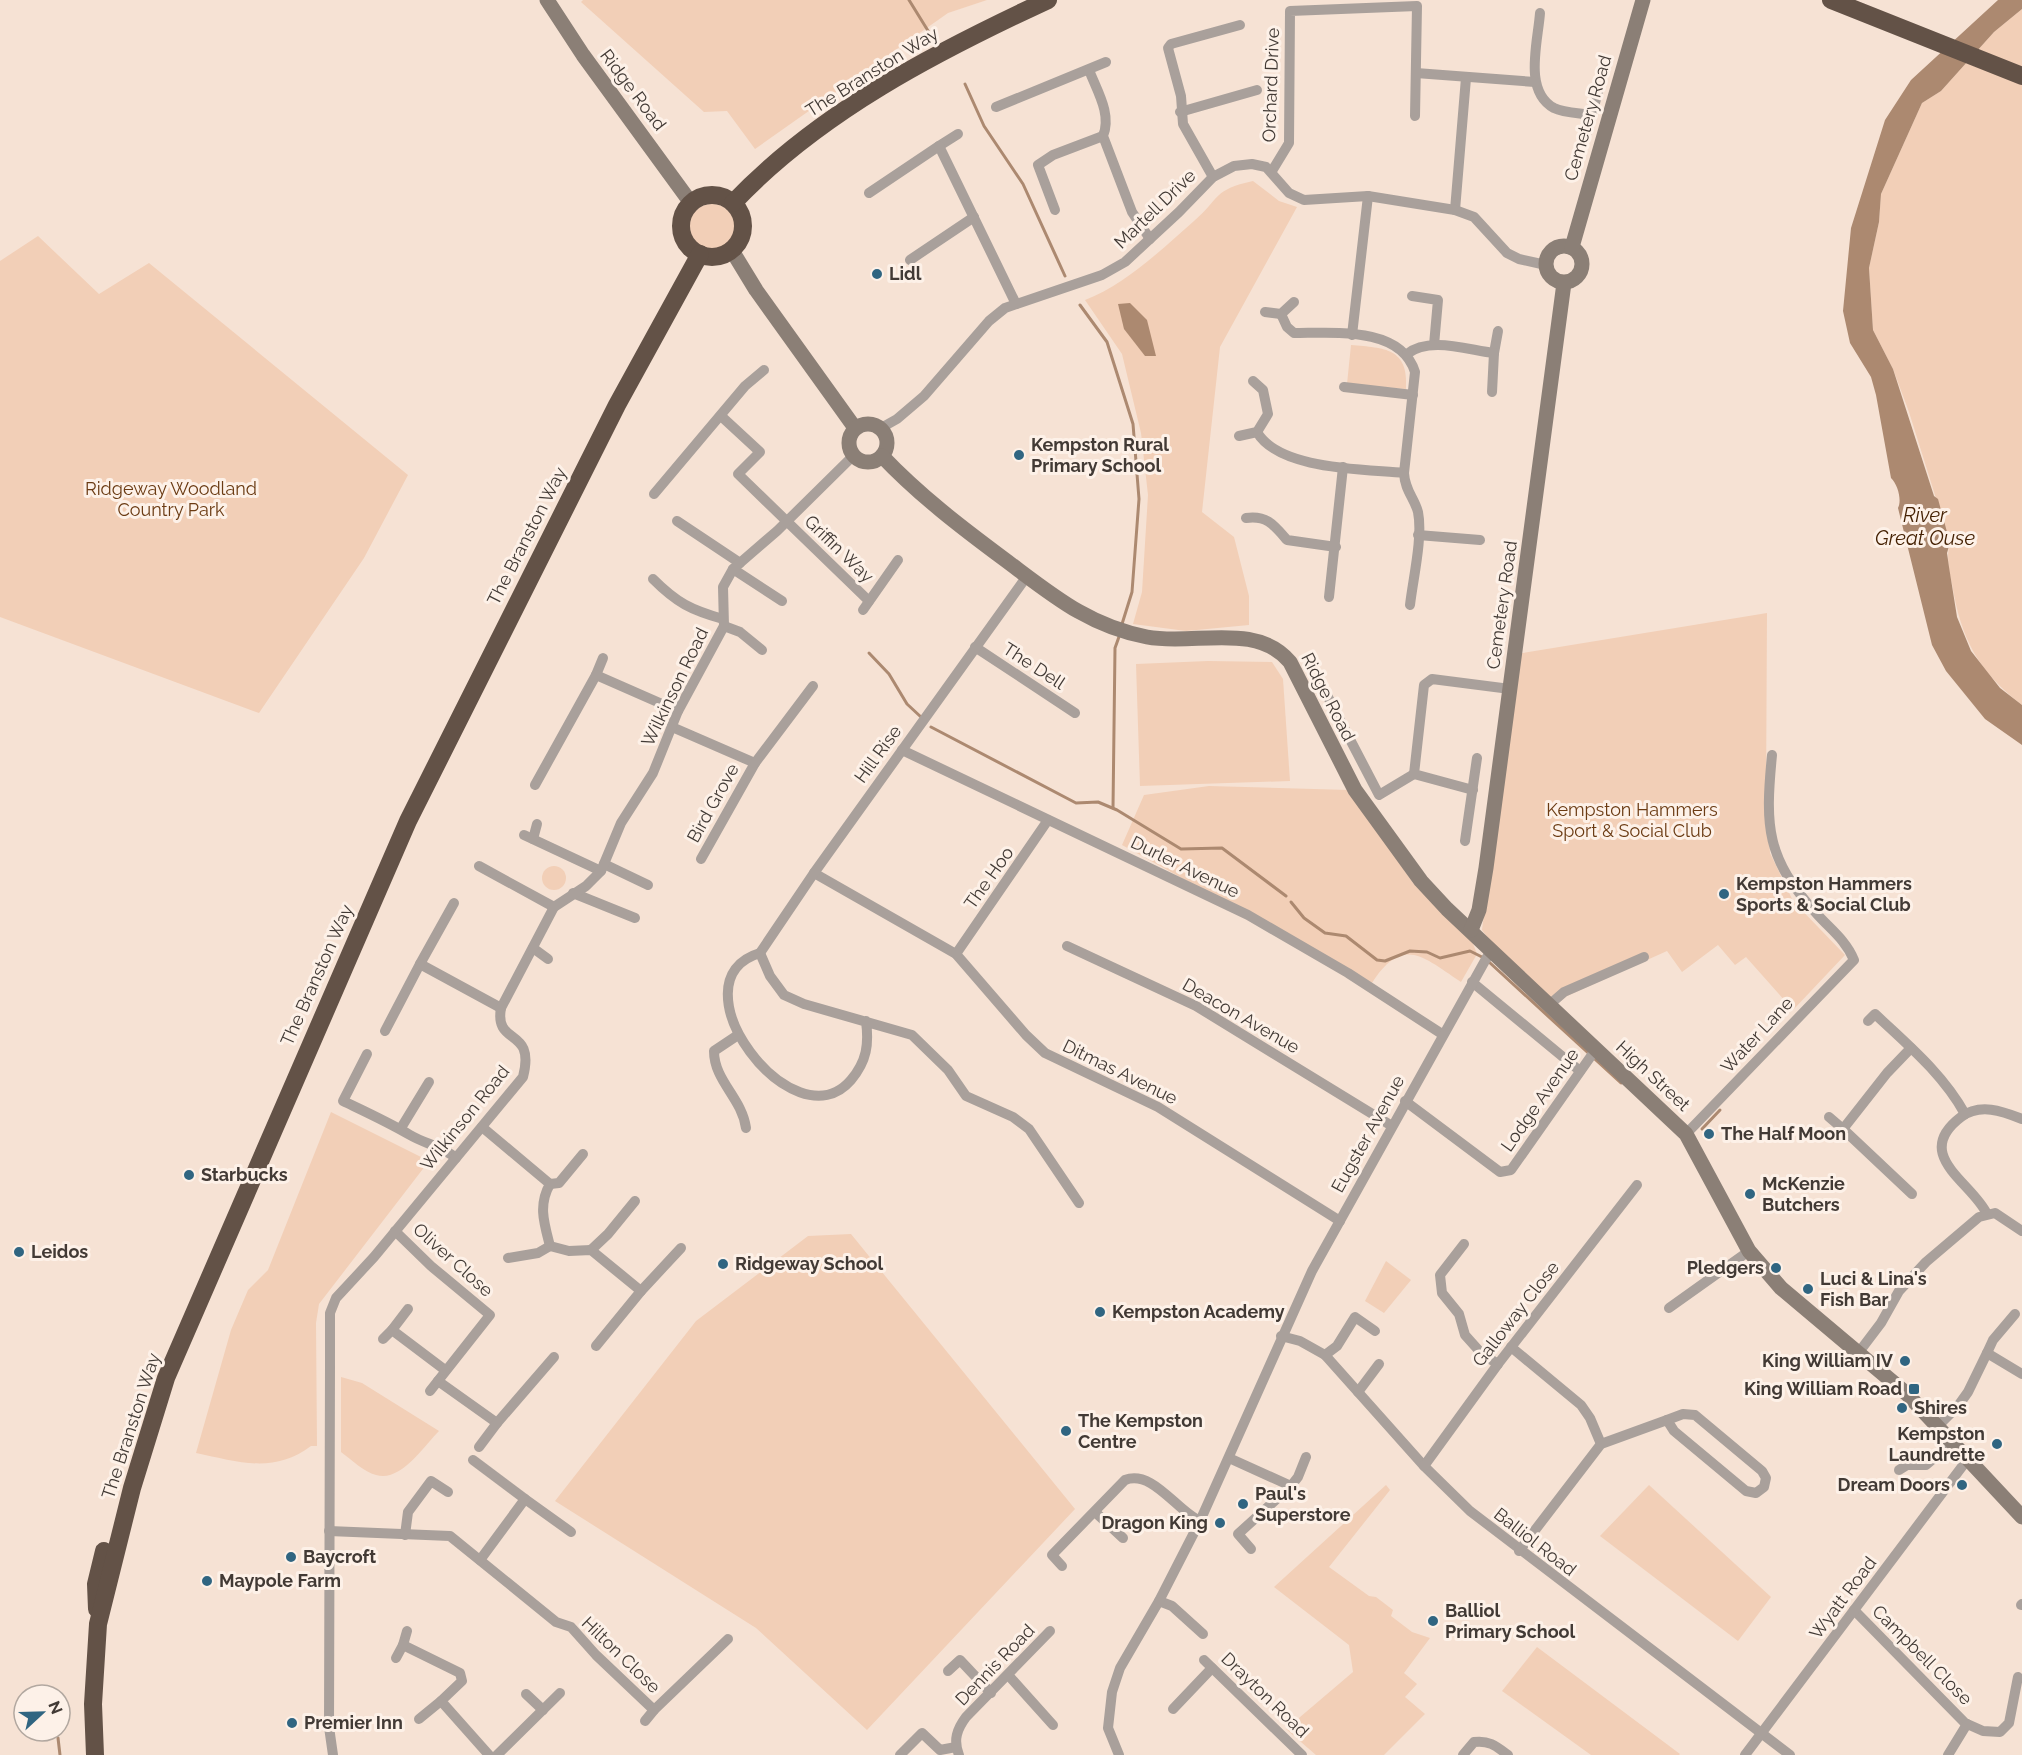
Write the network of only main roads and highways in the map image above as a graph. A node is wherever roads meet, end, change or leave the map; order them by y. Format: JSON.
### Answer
{"nodes":[{"id":1,"x":1048,"y":0,"type":"edge"},
{"id":2,"x":1643,"y":0,"type":"edge"},
{"id":3,"x":549,"y":1,"type":"edge"},
{"id":4,"x":1836,"y":2,"type":"edge"},
{"id":5,"x":2022,"y":76,"type":"edge"},
{"id":6,"x":691,"y":203,"type":"junction"},
{"id":7,"x":733,"y":203,"type":"junction"},
{"id":8,"x":1572,"y":247,"type":"junction"},
{"id":9,"x":732,"y":249,"type":"junction"},
{"id":10,"x":700,"y":254,"type":"junction"},
{"id":11,"x":1564,"y":283,"type":"junction"},
{"id":12,"x":855,"y":428,"type":"junction"},
{"id":13,"x":882,"y":456,"type":"junction"},
{"id":14,"x":1482,"y":948,"type":"junction"},
{"id":15,"x":2022,"y":1517,"type":"edge"},
{"id":16,"x":95,"y":1755,"type":"edge"}],
"edges":[{"from":1,"to":7,"type":"highway","name":"The Branston Way"},
{"from":2,"to":8,"type":"main road","name":"Cemetery Road"},
{"from":3,"to":6,"type":"main road","name":"Ridge Road"},
{"from":4,"to":5,"type":"highway"},
{"from":6,"to":7,"type":"highway"},
{"from":6,"to":10,"type":"highway"},
{"from":7,"to":9,"type":"highway"},
{"from":8,"to":11,"type":"main road"},
{"from":8,"to":11,"type":"main road"},
{"from":9,"to":10,"type":"highway"},
{"from":9,"to":12,"type":"main road"},
{"from":10,"to":16,"type":"highway","name":"The Branston Way"},
{"from":11,"to":14,"type":"main road","name":"Cemetery Road"},
{"from":12,"to":13,"type":"main road"},
{"from":12,"to":13,"type":"main road"},
{"from":13,"to":14,"type":"main road","name":"Ridge Road"},
{"from":14,"to":15,"type":"main road","name":"High Street"}]}
